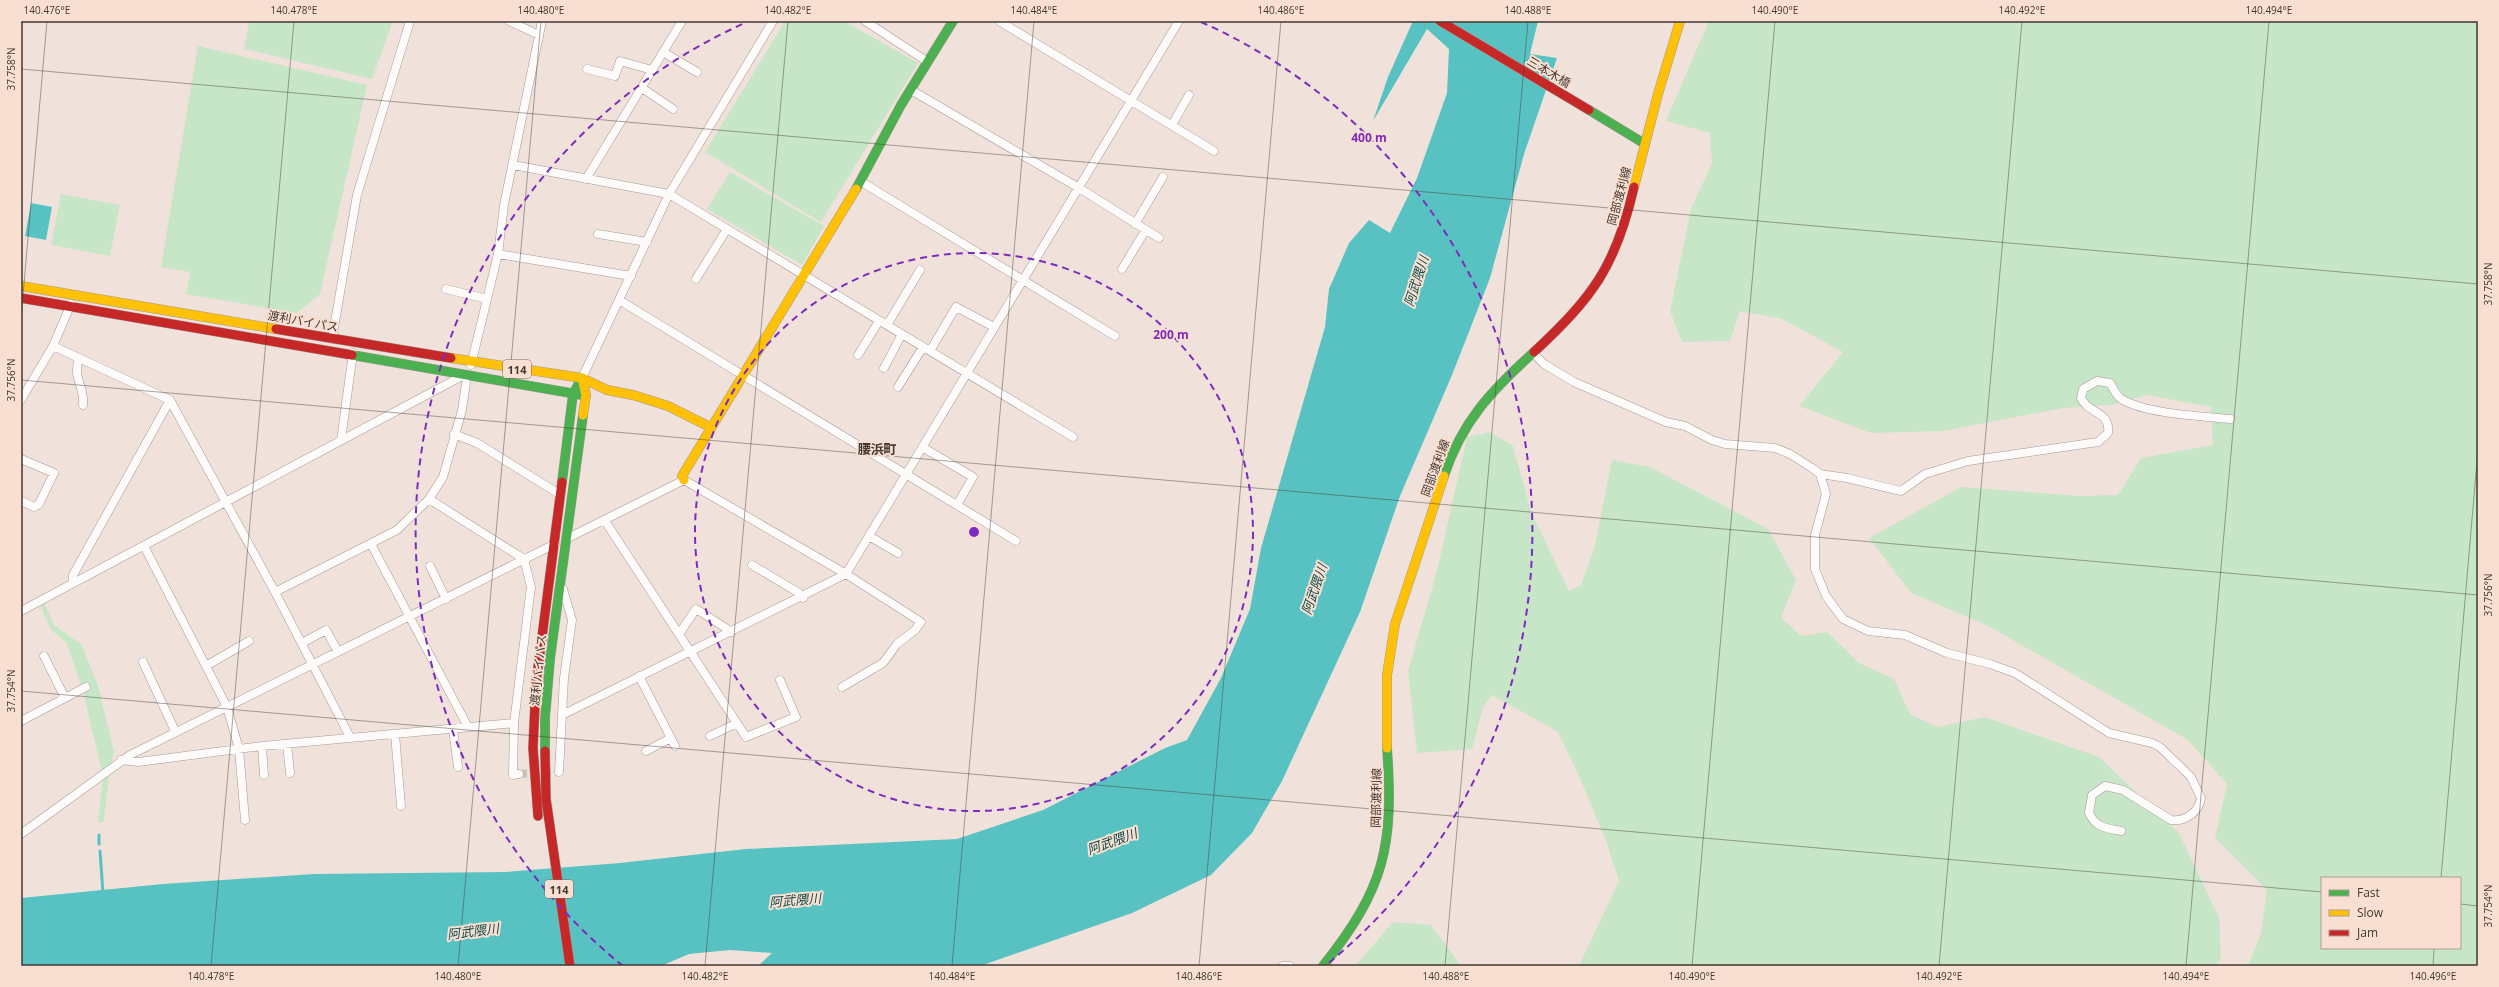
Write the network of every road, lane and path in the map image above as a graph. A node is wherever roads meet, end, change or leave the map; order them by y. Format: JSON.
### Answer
{"nodes":[{"id":1,"x":410,"y":21,"type":"edge"},
{"id":2,"x":509,"y":21,"type":"edge"},
{"id":3,"x":542,"y":21,"type":"edge"},
{"id":4,"x":682,"y":21,"type":"edge"},
{"id":5,"x":773,"y":21,"type":"edge"},
{"id":6,"x":865,"y":21,"type":"edge"},
{"id":7,"x":953,"y":21,"type":"edge"},
{"id":8,"x":999,"y":21,"type":"edge"},
{"id":9,"x":1179,"y":21,"type":"edge"},
{"id":10,"x":1440,"y":21,"type":"edge"},
{"id":11,"x":1680,"y":21,"type":"edge"},
{"id":12,"x":540,"y":35,"type":"junction"},
{"id":13,"x":663,"y":52,"type":"junction"},
{"id":14,"x":928,"y":62,"type":"junction"},
{"id":15,"x":586,"y":69,"type":"dead end"},
{"id":16,"x":652,"y":70,"type":"junction"},
{"id":17,"x":697,"y":72,"type":"dead end"},
{"id":18,"x":642,"y":88,"type":"junction"},
{"id":19,"x":911,"y":90,"type":"junction"},
{"id":20,"x":1189,"y":95,"type":"dead end"},
{"id":21,"x":1131,"y":101,"type":"junction"},
{"id":22,"x":673,"y":108,"type":"dead end"},
{"id":23,"x":1172,"y":125,"type":"junction"},
{"id":24,"x":1645,"y":144,"type":"junction"},
{"id":25,"x":1214,"y":151,"type":"dead end"},
{"id":26,"x":513,"y":165,"type":"junction"},
{"id":27,"x":1163,"y":178,"type":"dead end"},
{"id":28,"x":586,"y":179,"type":"junction"},
{"id":29,"x":860,"y":181,"type":"junction"},
{"id":30,"x":1079,"y":188,"type":"junction"},
{"id":31,"x":670,"y":194,"type":"junction"},
{"id":32,"x":1135,"y":224,"type":"junction"},
{"id":33,"x":727,"y":229,"type":"junction"},
{"id":34,"x":1145,"y":231,"type":"junction"},
{"id":35,"x":598,"y":234,"type":"dead end"},
{"id":36,"x":1159,"y":238,"type":"dead end"},
{"id":37,"x":647,"y":242,"type":"junction"},
{"id":38,"x":498,"y":254,"type":"junction"},
{"id":39,"x":1122,"y":269,"type":"dead end"},
{"id":40,"x":920,"y":270,"type":"dead end"},
{"id":41,"x":805,"y":274,"type":"junction"},
{"id":42,"x":631,"y":276,"type":"junction"},
{"id":43,"x":696,"y":279,"type":"dead end"},
{"id":44,"x":1022,"y":280,"type":"junction"},
{"id":45,"x":21,"y":286,"type":"edge"},
{"id":46,"x":446,"y":289,"type":"dead end"},
{"id":47,"x":74,"y":295,"type":"junction"},
{"id":48,"x":21,"y":298,"type":"edge"},
{"id":49,"x":487,"y":299,"type":"junction"},
{"id":50,"x":619,"y":300,"type":"junction"},
{"id":51,"x":70,"y":306,"type":"junction"},
{"id":52,"x":879,"y":321,"type":"junction"},
{"id":53,"x":887,"y":325,"type":"junction"},
{"id":54,"x":994,"y":327,"type":"junction"},
{"id":55,"x":902,"y":334,"type":"junction"},
{"id":56,"x":1115,"y":336,"type":"dead end"},
{"id":57,"x":332,"y":339,"type":"junction"},
{"id":58,"x":355,"y":342,"type":"junction"},
{"id":59,"x":53,"y":346,"type":"junction"},
{"id":60,"x":927,"y":349,"type":"junction"},
{"id":61,"x":1533,"y":353,"type":"junction"},
{"id":62,"x":353,"y":354,"type":"junction"},
{"id":63,"x":858,"y":355,"type":"dead end"},
{"id":64,"x":79,"y":359,"type":"junction"},
{"id":65,"x":472,"y":362,"type":"junction"},
{"id":66,"x":884,"y":368,"type":"dead end"},
{"id":67,"x":965,"y":373,"type":"junction"},
{"id":68,"x":742,"y":374,"type":"junction"},
{"id":69,"x":582,"y":378,"type":"junction"},
{"id":70,"x":466,"y":379,"type":"junction"},
{"id":71,"x":898,"y":387,"type":"dead end"},
{"id":72,"x":607,"y":390,"type":"junction"},
{"id":73,"x":573,"y":394,"type":"junction"},
{"id":74,"x":586,"y":395,"type":"junction"},
{"id":75,"x":21,"y":400,"type":"edge"},
{"id":76,"x":170,"y":400,"type":"junction"},
{"id":77,"x":83,"y":405,"type":"dead end"},
{"id":78,"x":2230,"y":419,"type":"dead end"},
{"id":79,"x":710,"y":427,"type":"junction"},
{"id":80,"x":454,"y":434,"type":"junction"},
{"id":81,"x":1073,"y":437,"type":"dead end"},
{"id":82,"x":341,"y":440,"type":"junction"},
{"id":83,"x":922,"y":447,"type":"junction"},
{"id":84,"x":21,"y":459,"type":"edge"},
{"id":85,"x":905,"y":474,"type":"junction"},
{"id":86,"x":1820,"y":474,"type":"junction"},
{"id":87,"x":684,"y":480,"type":"junction"},
{"id":88,"x":562,"y":495,"type":"junction"},
{"id":89,"x":429,"y":499,"type":"junction"},
{"id":90,"x":21,"y":501,"type":"edge"},
{"id":91,"x":226,"y":503,"type":"junction"},
{"id":92,"x":957,"y":505,"type":"junction"},
{"id":93,"x":605,"y":521,"type":"junction"},
{"id":94,"x":869,"y":536,"type":"junction"},
{"id":95,"x":568,"y":538,"type":"junction"},
{"id":96,"x":1016,"y":540,"type":"dead end"},
{"id":97,"x":371,"y":544,"type":"junction"},
{"id":98,"x":555,"y":545,"type":"junction"},
{"id":99,"x":144,"y":546,"type":"junction"},
{"id":100,"x":898,"y":553,"type":"dead end"},
{"id":101,"x":524,"y":559,"type":"junction"},
{"id":102,"x":752,"y":564,"type":"dead end"},
{"id":103,"x":430,"y":566,"type":"dead end"},
{"id":104,"x":846,"y":574,"type":"junction"},
{"id":105,"x":72,"y":583,"type":"junction"},
{"id":106,"x":561,"y":584,"type":"junction"},
{"id":107,"x":275,"y":592,"type":"junction"},
{"id":108,"x":803,"y":598,"type":"junction"},
{"id":109,"x":446,"y":599,"type":"junction"},
{"id":110,"x":21,"y":611,"type":"edge"},
{"id":111,"x":409,"y":618,"type":"junction"},
{"id":112,"x":732,"y":632,"type":"junction"},
{"id":113,"x":678,"y":634,"type":"junction"},
{"id":114,"x":249,"y":641,"type":"dead end"},
{"id":115,"x":302,"y":643,"type":"junction"},
{"id":116,"x":690,"y":651,"type":"junction"},
{"id":117,"x":338,"y":652,"type":"junction"},
{"id":118,"x":44,"y":656,"type":"dead end"},
{"id":119,"x":143,"y":662,"type":"dead end"},
{"id":120,"x":312,"y":664,"type":"junction"},
{"id":121,"x":206,"y":666,"type":"junction"},
{"id":122,"x":639,"y":676,"type":"junction"},
{"id":123,"x":780,"y":680,"type":"dead end"},
{"id":124,"x":86,"y":687,"type":"dead end"},
{"id":125,"x":842,"y":687,"type":"dead end"},
{"id":126,"x":65,"y":698,"type":"junction"},
{"id":127,"x":227,"y":706,"type":"junction"},
{"id":128,"x":562,"y":716,"type":"junction"},
{"id":129,"x":21,"y":721,"type":"edge"},
{"id":130,"x":514,"y":722,"type":"junction"},
{"id":131,"x":737,"y":723,"type":"junction"},
{"id":132,"x":468,"y":727,"type":"junction"},
{"id":133,"x":453,"y":729,"type":"junction"},
{"id":134,"x":176,"y":731,"type":"junction"},
{"id":135,"x":395,"y":734,"type":"junction"},
{"id":136,"x":710,"y":736,"type":"dead end"},
{"id":137,"x":350,"y":737,"type":"junction"},
{"id":138,"x":671,"y":738,"type":"junction"},
{"id":139,"x":287,"y":744,"type":"junction"},
{"id":140,"x":262,"y":746,"type":"junction"},
{"id":141,"x":675,"y":746,"type":"dead end"},
{"id":142,"x":239,"y":749,"type":"junction"},
{"id":143,"x":646,"y":751,"type":"dead end"},
{"id":144,"x":122,"y":760,"type":"junction"},
{"id":145,"x":458,"y":767,"type":"dead end"},
{"id":146,"x":559,"y":772,"type":"dead end"},
{"id":147,"x":290,"y":773,"type":"dead end"},
{"id":148,"x":519,"y":774,"type":"dead end"},
{"id":149,"x":264,"y":775,"type":"dead end"},
{"id":150,"x":401,"y":806,"type":"dead end"},
{"id":151,"x":538,"y":818,"type":"dead end"},
{"id":152,"x":246,"y":820,"type":"dead end"},
{"id":153,"x":2121,"y":831,"type":"dead end"},
{"id":154,"x":21,"y":834,"type":"edge"},
{"id":155,"x":570,"y":966,"type":"edge"},
{"id":156,"x":1283,"y":966,"type":"edge"},
{"id":157,"x":1290,"y":966,"type":"edge"},
{"id":158,"x":1323,"y":966,"type":"edge"}],
"edges":[{"from":1,"to":57,"type":"street"},
{"from":2,"to":12,"type":"street"},
{"from":3,"to":12,"type":"street"},
{"from":4,"to":13,"type":"street"},
{"from":5,"to":31,"type":"street"},
{"from":6,"to":14,"type":"street"},
{"from":7,"to":14,"type":"main road"},
{"from":8,"to":21,"type":"street"},
{"from":9,"to":21,"type":"street"},
{"from":10,"to":24,"type":"main road","name":"三本木橋"},
{"from":11,"to":24,"type":"main road","name":"岡部渡利線"},
{"from":12,"to":26,"type":"street"},
{"from":13,"to":16,"type":"street"},
{"from":13,"to":17,"type":"street"},
{"from":14,"to":19,"type":"main road"},
{"from":15,"to":16,"type":"street"},
{"from":16,"to":18,"type":"street"},
{"from":18,"to":22,"type":"street"},
{"from":18,"to":28,"type":"street"},
{"from":19,"to":29,"type":"main road"},
{"from":19,"to":30,"type":"street"},
{"from":20,"to":23,"type":"street"},
{"from":21,"to":23,"type":"street"},
{"from":21,"to":30,"type":"street"},
{"from":23,"to":25,"type":"street"},
{"from":24,"to":61,"type":"main road","name":"岡部渡利線"},
{"from":26,"to":28,"type":"street"},
{"from":26,"to":38,"type":"street"},
{"from":27,"to":32,"type":"street"},
{"from":28,"to":31,"type":"street"},
{"from":29,"to":41,"type":"main road"},
{"from":29,"to":44,"type":"street"},
{"from":30,"to":32,"type":"street"},
{"from":30,"to":44,"type":"street"},
{"from":31,"to":33,"type":"street"},
{"from":31,"to":37,"type":"street"},
{"from":32,"to":34,"type":"street"},
{"from":33,"to":41,"type":"street"},
{"from":33,"to":43,"type":"street"},
{"from":34,"to":36,"type":"street"},
{"from":34,"to":39,"type":"street"},
{"from":35,"to":37,"type":"street"},
{"from":37,"to":42,"type":"street"},
{"from":38,"to":42,"type":"street"},
{"from":38,"to":49,"type":"street"},
{"from":40,"to":53,"type":"street"},
{"from":41,"to":52,"type":"street"},
{"from":41,"to":68,"type":"main road"},
{"from":42,"to":50,"type":"street"},
{"from":44,"to":54,"type":"street"},
{"from":44,"to":56,"type":"street"},
{"from":45,"to":47,"type":"main road","name":"渡利バイパス","number":"114"},
{"from":46,"to":49,"type":"street"},
{"from":47,"to":51,"type":"street"},
{"from":47,"to":57,"type":"main road","name":"渡利バイパス","number":"114"},
{"from":48,"to":51,"type":"main road","name":"渡利バイパス","number":"114"},
{"from":49,"to":65,"type":"street"},
{"from":50,"to":68,"type":"street"},
{"from":50,"to":69,"type":"street"},
{"from":51,"to":59,"type":"street"},
{"from":51,"to":62,"type":"main road","name":"渡利バイパス","number":"114"},
{"from":52,"to":53,"type":"street"},
{"from":52,"to":63,"type":"street"},
{"from":53,"to":55,"type":"street"},
{"from":54,"to":60,"type":"street"},
{"from":54,"to":67,"type":"street"},
{"from":55,"to":60,"type":"street"},
{"from":55,"to":66,"type":"street"},
{"from":57,"to":58,"type":"main road","name":"渡利バイパス","number":"114"},
{"from":58,"to":62,"type":"street"},
{"from":58,"to":65,"type":"main road","name":"渡利バイパス","number":"114"},
{"from":59,"to":64,"type":"street"},
{"from":59,"to":75,"type":"street"},
{"from":60,"to":67,"type":"street"},
{"from":60,"to":71,"type":"street"},
{"from":61,"to":86,"type":"street"},
{"from":61,"to":158,"type":"main road","name":"岡部渡利線"},
{"from":62,"to":70,"type":"main road","name":"渡利バイパス","number":"114"},
{"from":62,"to":82,"type":"street"},
{"from":64,"to":76,"type":"street"},
{"from":64,"to":77,"type":"street"},
{"from":65,"to":69,"type":"main road","name":"渡利バイパス","number":"114"},
{"from":65,"to":70,"type":"street"},
{"from":67,"to":81,"type":"street"},
{"from":67,"to":83,"type":"street"},
{"from":68,"to":79,"type":"main road"},
{"from":68,"to":85,"type":"street"},
{"from":69,"to":72,"type":"main road"},
{"from":69,"to":73,"type":"main road","name":"渡利バイパス"},
{"from":69,"to":74,"type":"main road","name":"渡利バイパス","number":"114"},
{"from":70,"to":73,"type":"main road","name":"渡利バイパス","number":"114"},
{"from":70,"to":80,"type":"street"},
{"from":70,"to":82,"type":"street"},
{"from":72,"to":74,"type":"main road"},
{"from":72,"to":79,"type":"main road"},
{"from":73,"to":74,"type":"main road","number":"114"},
{"from":73,"to":88,"type":"main road","name":"渡利バイパス"},
{"from":74,"to":95,"type":"main road","name":"渡利バイパス","number":"114"},
{"from":76,"to":91,"type":"street"},
{"from":76,"to":105,"type":"street"},
{"from":78,"to":86,"type":"street"},
{"from":79,"to":87,"type":"main road"},
{"from":80,"to":88,"type":"street"},
{"from":80,"to":89,"type":"street"},
{"from":82,"to":91,"type":"street"},
{"from":83,"to":85,"type":"street"},
{"from":83,"to":92,"type":"street"},
{"from":84,"to":90,"type":"street"},
{"from":85,"to":92,"type":"street"},
{"from":85,"to":94,"type":"street"},
{"from":86,"to":153,"type":"street"},
{"from":87,"to":93,"type":"street"},
{"from":87,"to":104,"type":"street"},
{"from":88,"to":98,"type":"main road","name":"渡利バイパス"},
{"from":89,"to":97,"type":"street"},
{"from":89,"to":101,"type":"street"},
{"from":91,"to":99,"type":"street"},
{"from":91,"to":107,"type":"street"},
{"from":92,"to":96,"type":"street"},
{"from":93,"to":95,"type":"street"},
{"from":93,"to":113,"type":"street"},
{"from":94,"to":100,"type":"street"},
{"from":94,"to":104,"type":"street"},
{"from":95,"to":98,"type":"street"},
{"from":95,"to":106,"type":"main road","name":"渡利バイパス","number":"114"},
{"from":97,"to":107,"type":"street"},
{"from":97,"to":111,"type":"street"},
{"from":98,"to":101,"type":"street"},
{"from":98,"to":151,"type":"main road","name":"渡利バイパス"},
{"from":99,"to":105,"type":"street"},
{"from":99,"to":121,"type":"street"},
{"from":101,"to":109,"type":"street"},
{"from":101,"to":130,"type":"street"},
{"from":102,"to":108,"type":"street"},
{"from":103,"to":109,"type":"street"},
{"from":104,"to":108,"type":"street"},
{"from":104,"to":125,"type":"street"},
{"from":105,"to":110,"type":"street"},
{"from":106,"to":128,"type":"street"},
{"from":106,"to":155,"type":"main road","name":"渡利バイパス","number":"114"},
{"from":107,"to":115,"type":"street"},
{"from":108,"to":112,"type":"street"},
{"from":109,"to":111,"type":"street"},
{"from":111,"to":117,"type":"street"},
{"from":111,"to":132,"type":"street"},
{"from":112,"to":113,"type":"street"},
{"from":112,"to":116,"type":"street"},
{"from":113,"to":116,"type":"street"},
{"from":114,"to":121,"type":"street"},
{"from":115,"to":117,"type":"street"},
{"from":115,"to":120,"type":"street"},
{"from":116,"to":122,"type":"street"},
{"from":116,"to":131,"type":"street"},
{"from":117,"to":120,"type":"street"},
{"from":118,"to":126,"type":"street"},
{"from":119,"to":134,"type":"street"},
{"from":120,"to":127,"type":"street"},
{"from":120,"to":137,"type":"street"},
{"from":121,"to":127,"type":"street"},
{"from":122,"to":128,"type":"street"},
{"from":122,"to":138,"type":"street"},
{"from":123,"to":131,"type":"street"},
{"from":124,"to":126,"type":"street"},
{"from":126,"to":129,"type":"street"},
{"from":127,"to":134,"type":"street"},
{"from":127,"to":142,"type":"street"},
{"from":128,"to":146,"type":"street"},
{"from":130,"to":132,"type":"street"},
{"from":130,"to":148,"type":"street"},
{"from":131,"to":136,"type":"street"},
{"from":132,"to":133,"type":"street"},
{"from":133,"to":135,"type":"street"},
{"from":133,"to":145,"type":"street"},
{"from":134,"to":144,"type":"street"},
{"from":135,"to":137,"type":"street"},
{"from":135,"to":150,"type":"street"},
{"from":137,"to":139,"type":"street"},
{"from":138,"to":141,"type":"street"},
{"from":138,"to":143,"type":"street"},
{"from":139,"to":140,"type":"street"},
{"from":139,"to":147,"type":"street"},
{"from":140,"to":142,"type":"street"},
{"from":140,"to":149,"type":"street"},
{"from":142,"to":144,"type":"street"},
{"from":142,"to":152,"type":"street"},
{"from":144,"to":154,"type":"street"},
{"from":156,"to":157,"type":"street"}]}
